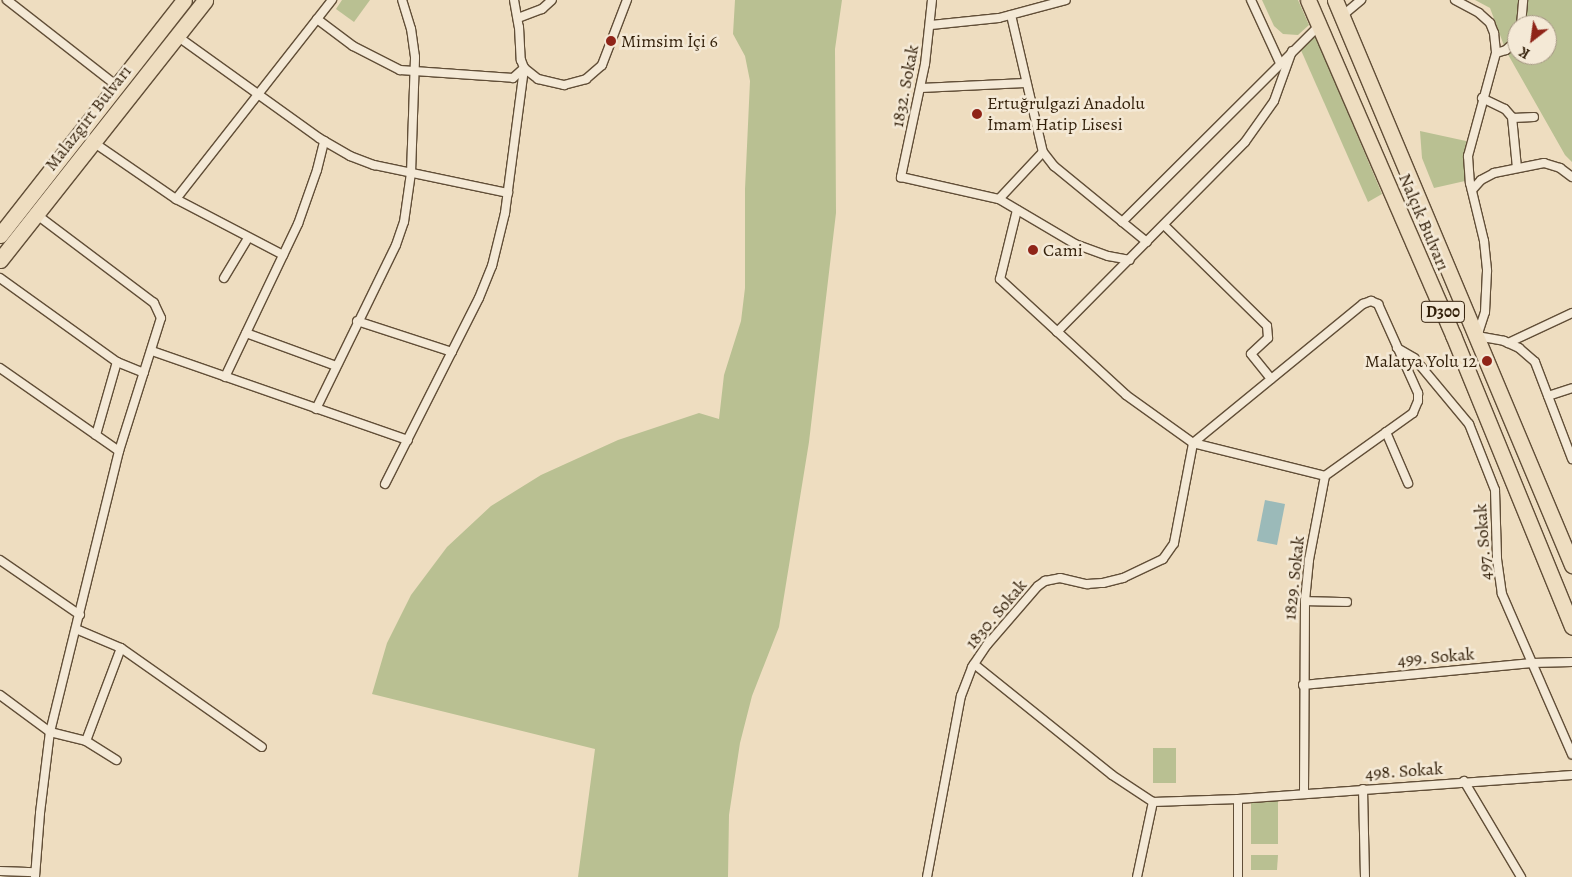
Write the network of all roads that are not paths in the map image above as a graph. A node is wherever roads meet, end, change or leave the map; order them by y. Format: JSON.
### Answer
{"nodes":[{"id":1,"x":7,"y":0,"type":"edge"},
{"id":2,"x":184,"y":0,"type":"edge"},
{"id":3,"x":205,"y":0,"type":"edge"},
{"id":4,"x":332,"y":0,"type":"edge"},
{"id":5,"x":402,"y":0,"type":"edge"},
{"id":6,"x":514,"y":0,"type":"edge"},
{"id":7,"x":552,"y":0,"type":"edge"},
{"id":8,"x":627,"y":0,"type":"edge"},
{"id":9,"x":932,"y":0,"type":"edge"},
{"id":10,"x":1066,"y":0,"type":"edge"},
{"id":11,"x":1251,"y":0,"type":"edge"},
{"id":12,"x":1308,"y":0,"type":"edge"},
{"id":13,"x":1335,"y":0,"type":"edge"},
{"id":14,"x":1361,"y":0,"type":"edge"},
{"id":15,"x":1455,"y":0,"type":"edge"},
{"id":16,"x":1522,"y":0,"type":"edge"},
{"id":17,"x":1010,"y":15,"type":"junction"},
{"id":18,"x":1521,"y":15,"type":"edge"},
{"id":19,"x":1342,"y":16,"type":"junction"},
{"id":20,"x":518,"y":18,"type":"junction"},
{"id":21,"x":317,"y":19,"type":"junction"},
{"id":22,"x":931,"y":26,"type":"junction"},
{"id":23,"x":1319,"y":26,"type":"junction"},
{"id":24,"x":177,"y":36,"type":"junction"},
{"id":25,"x":1507,"y":49,"type":"edge"},
{"id":26,"x":1292,"y":51,"type":"junction"},
{"id":27,"x":1496,"y":53,"type":"junction"},
{"id":28,"x":1280,"y":63,"type":"junction"},
{"id":29,"x":524,"y":68,"type":"junction"},
{"id":30,"x":415,"y":71,"type":"junction"},
{"id":31,"x":1025,"y":83,"type":"junction"},
{"id":32,"x":117,"y":86,"type":"junction"},
{"id":33,"x":921,"y":88,"type":"junction"},
{"id":34,"x":258,"y":95,"type":"junction"},
{"id":35,"x":1482,"y":98,"type":"junction"},
{"id":36,"x":1534,"y":117,"type":"dead end"},
{"id":37,"x":1513,"y":118,"type":"junction"},
{"id":38,"x":324,"y":141,"type":"junction"},
{"id":39,"x":93,"y":142,"type":"junction"},
{"id":40,"x":1043,"y":152,"type":"junction"},
{"id":41,"x":1517,"y":168,"type":"junction"},
{"id":42,"x":411,"y":173,"type":"junction"},
{"id":43,"x":1572,"y":177,"type":"edge"},
{"id":44,"x":1472,"y":190,"type":"junction"},
{"id":45,"x":508,"y":193,"type":"junction"},
{"id":46,"x":176,"y":198,"type":"junction"},
{"id":47,"x":999,"y":199,"type":"junction"},
{"id":48,"x":1017,"y":210,"type":"junction"},
{"id":49,"x":36,"y":214,"type":"junction"},
{"id":50,"x":1122,"y":222,"type":"junction"},
{"id":51,"x":1164,"y":225,"type":"junction"},
{"id":52,"x":0,"y":235,"type":"edge"},
{"id":53,"x":248,"y":238,"type":"junction"},
{"id":54,"x":1147,"y":242,"type":"junction"},
{"id":55,"x":283,"y":255,"type":"junction"},
{"id":56,"x":0,"y":260,"type":"edge"},
{"id":57,"x":1130,"y":260,"type":"junction"},
{"id":58,"x":0,"y":278,"type":"edge"},
{"id":59,"x":224,"y":278,"type":"dead end"},
{"id":60,"x":1572,"y":313,"type":"edge"},
{"id":61,"x":357,"y":321,"type":"junction"},
{"id":62,"x":1057,"y":332,"type":"junction"},
{"id":63,"x":246,"y":333,"type":"junction"},
{"id":64,"x":1476,"y":336,"type":"junction"},
{"id":65,"x":1508,"y":343,"type":"junction"},
{"id":66,"x":1397,"y":348,"type":"junction"},
{"id":67,"x":152,"y":351,"type":"junction"},
{"id":68,"x":452,"y":352,"type":"junction"},
{"id":69,"x":117,"y":362,"type":"junction"},
{"id":70,"x":336,"y":366,"type":"junction"},
{"id":71,"x":0,"y":368,"type":"edge"},
{"id":72,"x":144,"y":373,"type":"junction"},
{"id":73,"x":225,"y":377,"type":"junction"},
{"id":74,"x":1271,"y":379,"type":"junction"},
{"id":75,"x":1572,"y":388,"type":"edge"},
{"id":76,"x":1548,"y":396,"type":"junction"},
{"id":77,"x":316,"y":409,"type":"junction"},
{"id":78,"x":1386,"y":432,"type":"junction"},
{"id":79,"x":96,"y":435,"type":"junction"},
{"id":80,"x":408,"y":440,"type":"junction"},
{"id":81,"x":1194,"y":443,"type":"junction"},
{"id":82,"x":118,"y":451,"type":"junction"},
{"id":83,"x":1572,"y":459,"type":"edge"},
{"id":84,"x":1325,"y":476,"type":"junction"},
{"id":85,"x":1408,"y":483,"type":"dead end"},
{"id":86,"x":385,"y":484,"type":"dead end"},
{"id":87,"x":0,"y":560,"type":"edge"},
{"id":88,"x":1572,"y":565,"type":"edge"},
{"id":89,"x":1304,"y":601,"type":"junction"},
{"id":90,"x":1347,"y":602,"type":"dead end"},
{"id":91,"x":80,"y":615,"type":"junction"},
{"id":92,"x":1572,"y":627,"type":"edge"},
{"id":93,"x":76,"y":629,"type":"junction"},
{"id":94,"x":121,"y":648,"type":"junction"},
{"id":95,"x":1572,"y":662,"type":"edge"},
{"id":96,"x":1532,"y":663,"type":"junction"},
{"id":97,"x":974,"y":664,"type":"junction"},
{"id":98,"x":1303,"y":685,"type":"junction"},
{"id":99,"x":0,"y":695,"type":"edge"},
{"id":100,"x":50,"y":732,"type":"junction"},
{"id":101,"x":86,"y":741,"type":"junction"},
{"id":102,"x":262,"y":747,"type":"dead end"},
{"id":103,"x":1572,"y":754,"type":"edge"},
{"id":104,"x":116,"y":760,"type":"dead end"},
{"id":105,"x":1572,"y":775,"type":"edge"},
{"id":106,"x":1464,"y":781,"type":"junction"},
{"id":107,"x":1364,"y":789,"type":"junction"},
{"id":108,"x":1304,"y":794,"type":"junction"},
{"id":109,"x":1238,"y":799,"type":"junction"},
{"id":110,"x":1153,"y":802,"type":"junction"},
{"id":111,"x":0,"y":871,"type":"edge"},
{"id":112,"x":35,"y":875,"type":"edge"},
{"id":113,"x":927,"y":877,"type":"edge"},
{"id":114,"x":1137,"y":877,"type":"edge"},
{"id":115,"x":1238,"y":877,"type":"edge"},
{"id":116,"x":1365,"y":877,"type":"edge"},
{"id":117,"x":1520,"y":877,"type":"edge"}],
"edges":[{"from":1,"to":32,"type":"street"},
{"from":2,"to":32,"type":"highway","name":"Malazgirt Bulvarı"},
{"from":3,"to":24,"type":"highway","name":"Malazgirt Bulvarı"},
{"from":4,"to":21,"type":"street"},
{"from":5,"to":30,"type":"street"},
{"from":6,"to":20,"type":"street"},
{"from":7,"to":20,"type":"street"},
{"from":8,"to":29,"type":"street"},
{"from":9,"to":22,"type":"street","name":"1832. Sokak"},
{"from":10,"to":17,"type":"street"},
{"from":11,"to":28,"type":"street"},
{"from":12,"to":23,"type":"highway","name":"Nalçık Bulvarı","number":"D300"},
{"from":13,"to":19,"type":"highway","name":"Nalçık Bulvarı","number":"D300"},
{"from":14,"to":19,"type":"street"},
{"from":15,"to":27,"type":"street"},
{"from":16,"to":18,"type":"street"},
{"from":17,"to":22,"type":"street"},
{"from":17,"to":31,"type":"street"},
{"from":19,"to":64,"type":"highway","name":"Nalçık Bulvarı","number":"D300"},
{"from":20,"to":29,"type":"street"},
{"from":21,"to":30,"type":"street"},
{"from":21,"to":34,"type":"street"},
{"from":22,"to":33,"type":"street","name":"1832. Sokak"},
{"from":23,"to":26,"type":"street"},
{"from":23,"to":92,"type":"highway","name":"Nalçık Bulvarı","number":"D300"},
{"from":24,"to":34,"type":"street"},
{"from":24,"to":39,"type":"highway","name":"Malazgirt Bulvarı"},
{"from":25,"to":27,"type":"street"},
{"from":26,"to":28,"type":"street"},
{"from":26,"to":51,"type":"street"},
{"from":27,"to":35,"type":"street"},
{"from":28,"to":50,"type":"street"},
{"from":29,"to":30,"type":"street"},
{"from":29,"to":45,"type":"street"},
{"from":30,"to":42,"type":"street"},
{"from":31,"to":33,"type":"street"},
{"from":31,"to":40,"type":"street"},
{"from":32,"to":52,"type":"highway","name":"Malazgirt Bulvarı"},
{"from":33,"to":47,"type":"street","name":"1832. Sokak"},
{"from":34,"to":38,"type":"street"},
{"from":34,"to":46,"type":"street"},
{"from":35,"to":37,"type":"street"},
{"from":35,"to":44,"type":"street"},
{"from":36,"to":37,"type":"street"},
{"from":37,"to":41,"type":"street"},
{"from":38,"to":42,"type":"street"},
{"from":38,"to":55,"type":"street"},
{"from":39,"to":46,"type":"street"},
{"from":39,"to":49,"type":"highway","name":"Malazgirt Bulvarı"},
{"from":40,"to":47,"type":"street"},
{"from":40,"to":50,"type":"street"},
{"from":41,"to":43,"type":"street"},
{"from":41,"to":44,"type":"street"},
{"from":42,"to":45,"type":"street"},
{"from":42,"to":61,"type":"street"},
{"from":44,"to":64,"type":"street"},
{"from":45,"to":68,"type":"street"},
{"from":46,"to":53,"type":"street"},
{"from":47,"to":48,"type":"street"},
{"from":48,"to":57,"type":"street"},
{"from":48,"to":62,"type":"street"},
{"from":49,"to":56,"type":"highway","name":"Malazgirt Bulvarı"},
{"from":49,"to":67,"type":"street"},
{"from":50,"to":54,"type":"street"},
{"from":51,"to":54,"type":"street"},
{"from":51,"to":74,"type":"street"},
{"from":53,"to":55,"type":"street"},
{"from":53,"to":59,"type":"street"},
{"from":54,"to":57,"type":"street"},
{"from":55,"to":63,"type":"street"},
{"from":57,"to":62,"type":"street"},
{"from":58,"to":69,"type":"street"},
{"from":60,"to":65,"type":"street"},
{"from":61,"to":68,"type":"street"},
{"from":61,"to":70,"type":"street"},
{"from":62,"to":81,"type":"street"},
{"from":63,"to":70,"type":"street"},
{"from":63,"to":73,"type":"street"},
{"from":64,"to":65,"type":"street"},
{"from":64,"to":88,"type":"highway","name":"Nalçık Bulvarı","number":"D300"},
{"from":65,"to":76,"type":"street"},
{"from":66,"to":74,"type":"street"},
{"from":66,"to":78,"type":"street"},
{"from":66,"to":96,"type":"street","name":"497. Sokak"},
{"from":67,"to":72,"type":"street"},
{"from":67,"to":73,"type":"street"},
{"from":68,"to":80,"type":"street"},
{"from":69,"to":72,"type":"street"},
{"from":69,"to":79,"type":"street"},
{"from":70,"to":77,"type":"street"},
{"from":71,"to":79,"type":"street"},
{"from":72,"to":82,"type":"street"},
{"from":73,"to":77,"type":"street"},
{"from":74,"to":81,"type":"street"},
{"from":75,"to":76,"type":"street"},
{"from":76,"to":83,"type":"street"},
{"from":77,"to":80,"type":"street"},
{"from":78,"to":84,"type":"street"},
{"from":78,"to":85,"type":"street"},
{"from":79,"to":82,"type":"street"},
{"from":80,"to":86,"type":"street"},
{"from":81,"to":84,"type":"street"},
{"from":81,"to":97,"type":"street","name":"1830. Sokak"},
{"from":82,"to":91,"type":"street"},
{"from":84,"to":89,"type":"street","name":"1829. Sokak"},
{"from":87,"to":91,"type":"street"},
{"from":89,"to":90,"type":"street"},
{"from":89,"to":98,"type":"street","name":"1829. Sokak"},
{"from":91,"to":93,"type":"street"},
{"from":93,"to":94,"type":"street"},
{"from":93,"to":100,"type":"street"},
{"from":94,"to":101,"type":"street"},
{"from":94,"to":102,"type":"street"},
{"from":95,"to":96,"type":"street","name":"499. Sokak"},
{"from":96,"to":98,"type":"street","name":"499. Sokak"},
{"from":96,"to":103,"type":"street","name":"497. Sokak"},
{"from":97,"to":110,"type":"street"},
{"from":97,"to":113,"type":"street","name":"1830. Sokak"},
{"from":98,"to":108,"type":"street","name":"1829. Sokak"},
{"from":99,"to":100,"type":"street"},
{"from":100,"to":101,"type":"street"},
{"from":100,"to":112,"type":"street"},
{"from":101,"to":104,"type":"street"},
{"from":105,"to":106,"type":"street","name":"498. Sokak"},
{"from":106,"to":107,"type":"street","name":"498. Sokak"},
{"from":106,"to":117,"type":"street"},
{"from":107,"to":108,"type":"street","name":"498. Sokak"},
{"from":107,"to":116,"type":"street"},
{"from":108,"to":109,"type":"street","name":"498. Sokak"},
{"from":109,"to":110,"type":"street","name":"498. Sokak"},
{"from":109,"to":115,"type":"street"},
{"from":110,"to":114,"type":"street"},
{"from":111,"to":112,"type":"street"}]}
